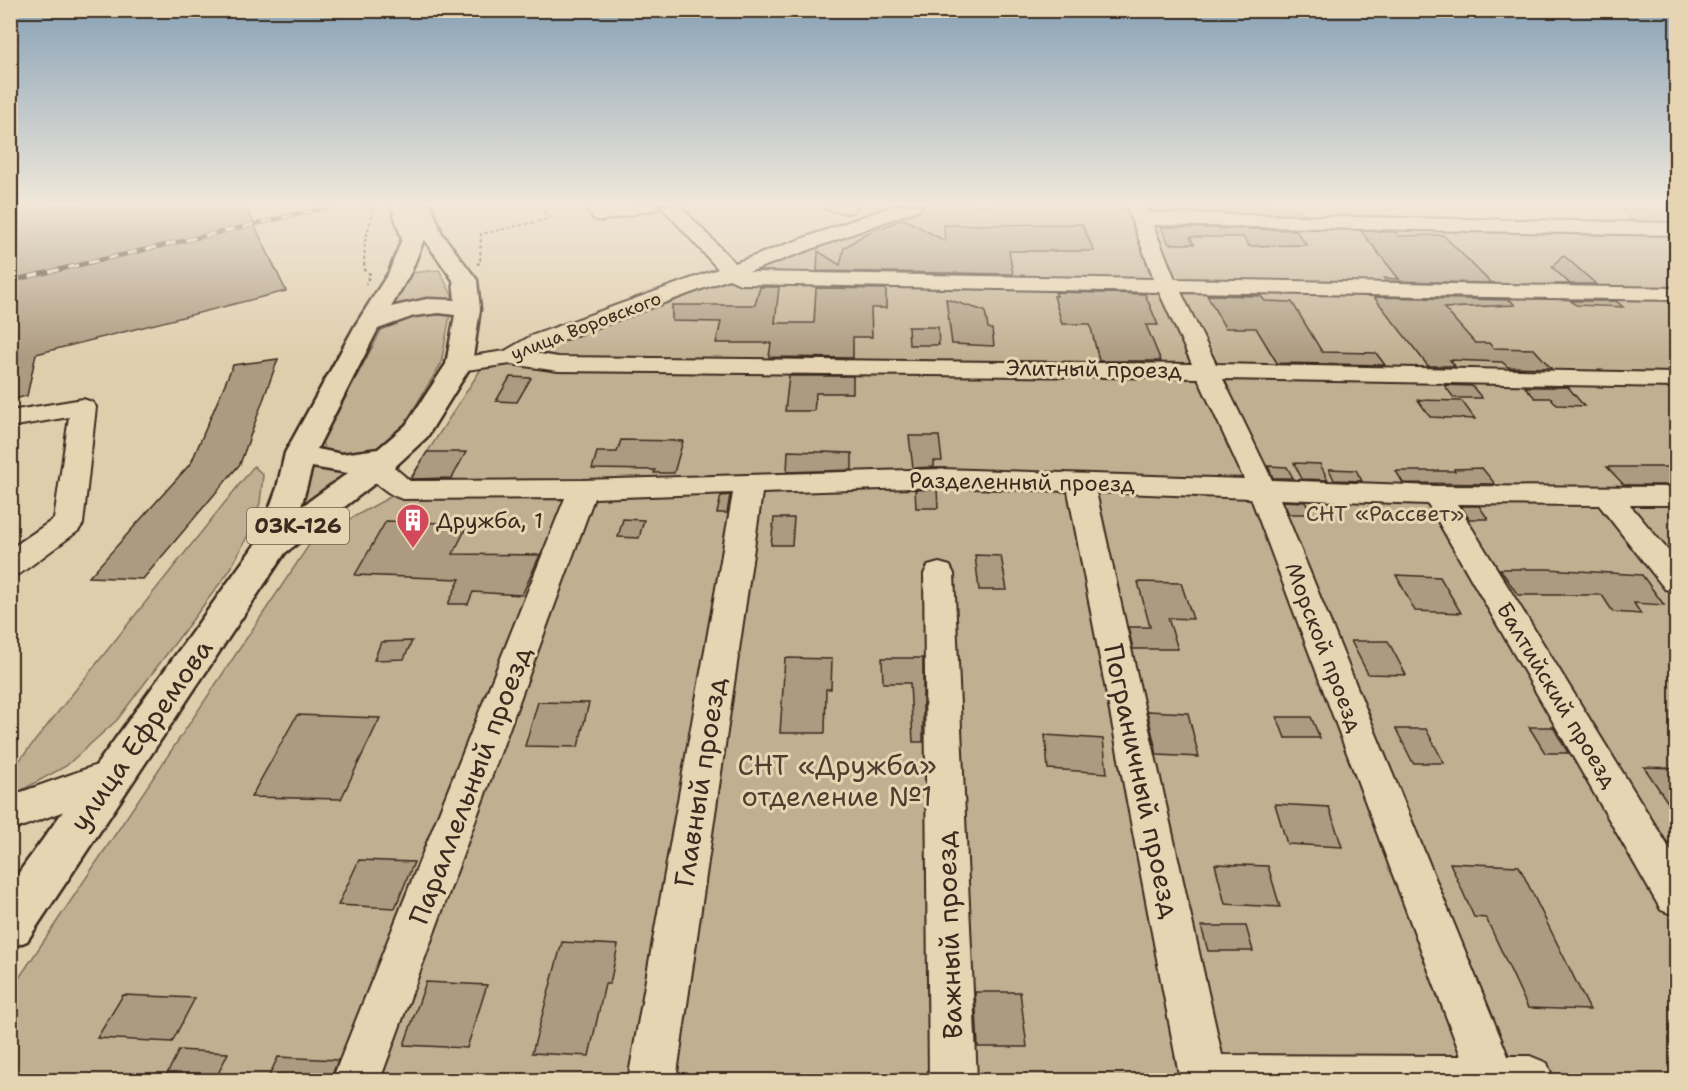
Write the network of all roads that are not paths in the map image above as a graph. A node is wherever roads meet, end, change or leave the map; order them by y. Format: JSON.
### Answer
{"nodes":[{"id":1,"x":406,"y":256,"type":"edge"},
{"id":2,"x":447,"y":256,"type":"edge"},
{"id":3,"x":715,"y":256,"type":"edge"},
{"id":4,"x":771,"y":256,"type":"edge"},
{"id":5,"x":1156,"y":256,"type":"edge"},
{"id":6,"x":731,"y":270,"type":"junction"},
{"id":7,"x":1168,"y":287,"type":"junction"},
{"id":8,"x":1677,"y":294,"type":"edge"},
{"id":9,"x":468,"y":309,"type":"junction"},
{"id":10,"x":368,"y":324,"type":"junction"},
{"id":11,"x":511,"y":357,"type":"junction"},
{"id":12,"x":459,"y":364,"type":"junction"},
{"id":13,"x":1206,"y":371,"type":"junction"},
{"id":14,"x":1677,"y":380,"type":"edge"},
{"id":15,"x":10,"y":419,"type":"edge"},
{"id":16,"x":300,"y":453,"type":"junction"},
{"id":17,"x":382,"y":461,"type":"junction"},
{"id":18,"x":1080,"y":481,"type":"junction"},
{"id":19,"x":749,"y":483,"type":"junction"},
{"id":20,"x":584,"y":489,"type":"junction"},
{"id":21,"x":1262,"y":489,"type":"junction"},
{"id":22,"x":1437,"y":495,"type":"junction"},
{"id":23,"x":1607,"y":495,"type":"junction"},
{"id":24,"x":1677,"y":496,"type":"edge"},
{"id":25,"x":273,"y":545,"type":"junction"},
{"id":26,"x":10,"y":565,"type":"edge"},
{"id":27,"x":939,"y":574,"type":"dead end"},
{"id":28,"x":1677,"y":581,"type":"edge"},
{"id":29,"x":111,"y":777,"type":"junction"},
{"id":30,"x":10,"y":814,"type":"edge"},
{"id":31,"x":1677,"y":896,"type":"edge"},
{"id":32,"x":10,"y":925,"type":"edge"},
{"id":33,"x":356,"y":1080,"type":"edge"},
{"id":34,"x":652,"y":1080,"type":"edge"},
{"id":35,"x":953,"y":1080,"type":"edge"},
{"id":36,"x":1203,"y":1080,"type":"edge"},
{"id":37,"x":1505,"y":1080,"type":"edge"}],
"edges":[{"from":1,"to":10,"type":"main road","name":"улица Ефремова","number":"03К-126"},
{"from":2,"to":9,"type":"main road","name":"улица Ефремова","number":"03К-126"},
{"from":3,"to":6,"type":"street"},
{"from":4,"to":6,"type":"street","name":"улица Воровского"},
{"from":5,"to":7,"type":"street","name":"Морской проезд"},
{"from":6,"to":7,"type":"street"},
{"from":6,"to":11,"type":"street","name":"улица Воровского"},
{"from":7,"to":8,"type":"street"},
{"from":7,"to":13,"type":"street","name":"Морской проезд"},
{"from":9,"to":10,"type":"main road"},
{"from":9,"to":12,"type":"main road","name":"улица Ефремова","number":"03К-126"},
{"from":10,"to":16,"type":"main road","name":"улица Ефремова","number":"03К-126"},
{"from":11,"to":12,"type":"street","name":"улица Воровского"},
{"from":11,"to":13,"type":"street","name":"Элитный проезд"},
{"from":12,"to":17,"type":"main road","name":"улица Ефремова","number":"03К-126"},
{"from":13,"to":14,"type":"street","name":"Элитный проезд"},
{"from":13,"to":21,"type":"street","name":"Морской проезд"},
{"from":15,"to":26,"type":"street"},
{"from":16,"to":17,"type":"main road","number":"03К-126"},
{"from":16,"to":25,"type":"main road","name":"улица Ефремова","number":"03К-126"},
{"from":17,"to":20,"type":"street","name":"Разделенный проезд"},
{"from":17,"to":25,"type":"main road","name":"улица Ефремова","number":"03К-126"},
{"from":18,"to":19,"type":"street","name":"Разделенный проезд"},
{"from":18,"to":21,"type":"street","name":"Разделенный проезд"},
{"from":18,"to":36,"type":"street","name":"Пограничный проезд"},
{"from":19,"to":20,"type":"street","name":"Разделенный проезд"},
{"from":19,"to":34,"type":"street","name":"Главный проезд"},
{"from":20,"to":33,"type":"street","name":"Параллельный проезд"},
{"from":21,"to":22,"type":"street","name":"Разделенный проезд"},
{"from":21,"to":37,"type":"street","name":"Морской проезд"},
{"from":22,"to":23,"type":"street","name":"Разделенный проезд"},
{"from":22,"to":31,"type":"street","name":"Балтийский проезд"},
{"from":23,"to":24,"type":"street","name":"Разделенный проезд"},
{"from":23,"to":28,"type":"street"},
{"from":25,"to":29,"type":"main road","name":"улица Ефремова","number":"03К-126"},
{"from":27,"to":35,"type":"street","name":"Важный проезд"},
{"from":29,"to":30,"type":"street"},
{"from":29,"to":32,"type":"main road","name":"улица Ефремова","number":"03К-126"},
{"from":36,"to":37,"type":"street"}]}
